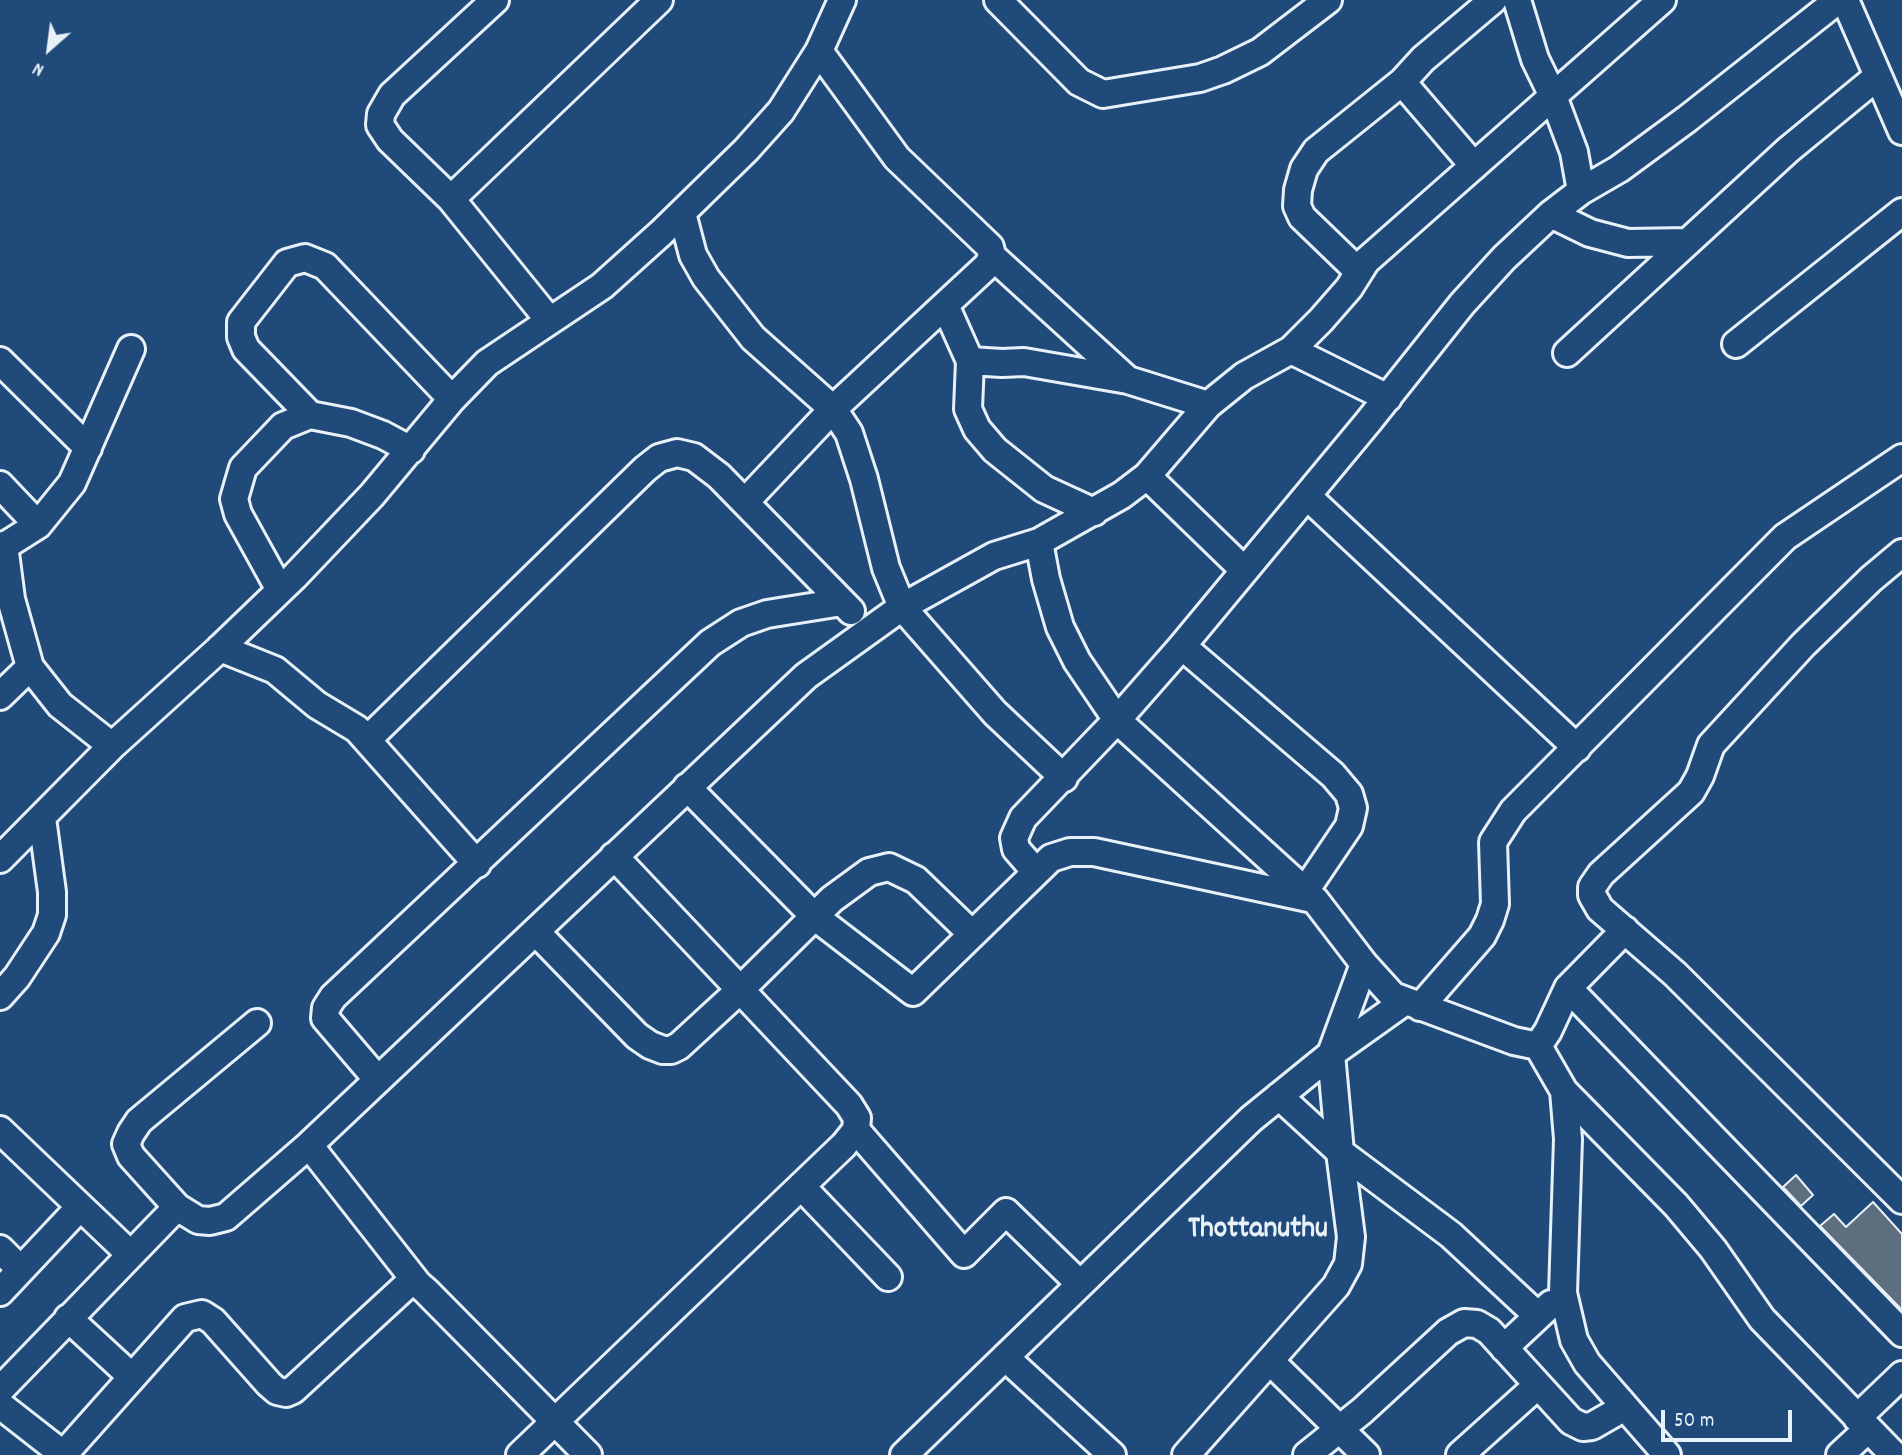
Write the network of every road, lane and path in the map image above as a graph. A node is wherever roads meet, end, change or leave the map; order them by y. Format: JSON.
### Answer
{"nodes":[{"id":1,"x":495,"y":0,"type":"edge"},
{"id":2,"x":659,"y":0,"type":"edge"},
{"id":3,"x":842,"y":0,"type":"edge"},
{"id":4,"x":998,"y":0,"type":"edge"},
{"id":5,"x":1328,"y":0,"type":"edge"},
{"id":6,"x":1493,"y":0,"type":"edge"},
{"id":7,"x":1517,"y":0,"type":"edge"},
{"id":8,"x":1662,"y":0,"type":"edge"},
{"id":9,"x":1838,"y":0,"type":"edge"},
{"id":10,"x":1845,"y":0,"type":"edge"},
{"id":11,"x":819,"y":51,"type":"junction"},
{"id":12,"x":1878,"y":76,"type":"junction"},
{"id":13,"x":1402,"y":82,"type":"junction"},
{"id":14,"x":1553,"y":96,"type":"junction"},
{"id":15,"x":1902,"y":131,"type":"edge"},
{"id":16,"x":1474,"y":166,"type":"junction"},
{"id":17,"x":1581,"y":191,"type":"junction"},
{"id":18,"x":451,"y":199,"type":"junction"},
{"id":19,"x":1902,"y":212,"type":"edge"},
{"id":20,"x":682,"y":213,"type":"junction"},
{"id":21,"x":1551,"y":214,"type":"junction"},
{"id":22,"x":1688,"y":242,"type":"junction"},
{"id":23,"x":992,"y":256,"type":"junction"},
{"id":24,"x":1359,"y":272,"type":"junction"},
{"id":25,"x":945,"y":305,"type":"junction"},
{"id":26,"x":549,"y":320,"type":"junction"},
{"id":27,"x":1737,"y":344,"type":"dead end"},
{"id":28,"x":131,"y":349,"type":"dead end"},
{"id":29,"x":1290,"y":349,"type":"junction"},
{"id":30,"x":1567,"y":352,"type":"dead end"},
{"id":31,"x":0,"y":361,"type":"edge"},
{"id":32,"x":970,"y":361,"type":"junction"},
{"id":33,"x":1128,"y":380,"type":"junction"},
{"id":34,"x":1388,"y":398,"type":"junction"},
{"id":35,"x":452,"y":399,"type":"junction"},
{"id":36,"x":1208,"y":405,"type":"junction"},
{"id":37,"x":833,"y":409,"type":"junction"},
{"id":38,"x":310,"y":415,"type":"junction"},
{"id":39,"x":88,"y":448,"type":"junction"},
{"id":40,"x":411,"y":450,"type":"junction"},
{"id":41,"x":1902,"y":458,"type":"edge"},
{"id":42,"x":1147,"y":476,"type":"junction"},
{"id":43,"x":0,"y":485,"type":"edge"},
{"id":44,"x":1307,"y":496,"type":"junction"},
{"id":45,"x":745,"y":502,"type":"junction"},
{"id":46,"x":1094,"y":512,"type":"junction"},
{"id":47,"x":38,"y":525,"type":"junction"},
{"id":48,"x":1039,"y":542,"type":"junction"},
{"id":49,"x":2,"y":547,"type":"edge"},
{"id":50,"x":1902,"y":553,"type":"edge"},
{"id":51,"x":1244,"y":569,"type":"junction"},
{"id":52,"x":280,"y":590,"type":"junction"},
{"id":53,"x":842,"y":602,"type":"junction"},
{"id":54,"x":902,"y":607,"type":"junction"},
{"id":55,"x":869,"y":630,"type":"junction"},
{"id":56,"x":1182,"y":646,"type":"junction"},
{"id":57,"x":220,"y":649,"type":"junction"},
{"id":58,"x":30,"y":667,"type":"junction"},
{"id":59,"x":0,"y":696,"type":"edge"},
{"id":60,"x":1117,"y":720,"type":"junction"},
{"id":61,"x":368,"y":739,"type":"junction"},
{"id":62,"x":112,"y":746,"type":"junction"},
{"id":63,"x":1577,"y":748,"type":"junction"},
{"id":64,"x":1063,"y":778,"type":"junction"},
{"id":65,"x":687,"y":788,"type":"junction"},
{"id":66,"x":42,"y":818,"type":"junction"},
{"id":67,"x":614,"y":856,"type":"junction"},
{"id":68,"x":0,"y":859,"type":"edge"},
{"id":69,"x":477,"y":863,"type":"junction"},
{"id":70,"x":1036,"y":872,"type":"junction"},
{"id":71,"x":1310,"y":895,"type":"junction"},
{"id":72,"x":814,"y":916,"type":"junction"},
{"id":73,"x":1625,"y":930,"type":"junction"},
{"id":74,"x":536,"y":932,"type":"junction"},
{"id":75,"x":972,"y":934,"type":"junction"},
{"id":76,"x":1364,"y":964,"type":"junction"},
{"id":77,"x":1568,"y":988,"type":"junction"},
{"id":78,"x":740,"y":990,"type":"junction"},
{"id":79,"x":0,"y":996,"type":"edge"},
{"id":80,"x":1412,"y":1004,"type":"junction"},
{"id":81,"x":257,"y":1023,"type":"dead end"},
{"id":82,"x":1538,"y":1045,"type":"junction"},
{"id":83,"x":1331,"y":1054,"type":"junction"},
{"id":84,"x":378,"y":1080,"type":"junction"},
{"id":85,"x":1564,"y":1091,"type":"junction"},
{"id":86,"x":1279,"y":1096,"type":"junction"},
{"id":87,"x":0,"y":1130,"type":"edge"},
{"id":88,"x":856,"y":1130,"type":"junction"},
{"id":89,"x":309,"y":1145,"type":"junction"},
{"id":90,"x":1340,"y":1152,"type":"junction"},
{"id":91,"x":801,"y":1186,"type":"junction"},
{"id":92,"x":1902,"y":1200,"type":"edge"},
{"id":93,"x":80,"y":1207,"type":"junction"},
{"id":94,"x":177,"y":1207,"type":"junction"},
{"id":95,"x":0,"y":1250,"type":"edge"},
{"id":96,"x":130,"y":1254,"type":"junction"},
{"id":97,"x":20,"y":1269,"type":"junction"},
{"id":98,"x":888,"y":1277,"type":"dead end"},
{"id":99,"x":418,"y":1284,"type":"junction"},
{"id":100,"x":1080,"y":1284,"type":"junction"},
{"id":101,"x":0,"y":1292,"type":"edge"},
{"id":102,"x":1563,"y":1293,"type":"junction"},
{"id":103,"x":1538,"y":1316,"type":"junction"},
{"id":104,"x":68,"y":1318,"type":"junction"},
{"id":105,"x":1902,"y":1333,"type":"edge"},
{"id":106,"x":1504,"y":1348,"type":"junction"},
{"id":107,"x":1005,"y":1357,"type":"junction"},
{"id":108,"x":1270,"y":1361,"type":"junction"},
{"id":109,"x":1902,"y":1375,"type":"edge"},
{"id":110,"x":132,"y":1377,"type":"junction"},
{"id":111,"x":1538,"y":1385,"type":"junction"},
{"id":112,"x":0,"y":1390,"type":"edge"},
{"id":113,"x":0,"y":1405,"type":"edge"},
{"id":114,"x":1625,"y":1407,"type":"junction"},
{"id":115,"x":556,"y":1422,"type":"junction"},
{"id":116,"x":1863,"y":1423,"type":"junction"},
{"id":117,"x":1338,"y":1429,"type":"junction"},
{"id":118,"x":64,"y":1455,"type":"edge"},
{"id":119,"x":520,"y":1455,"type":"edge"},
{"id":120,"x":588,"y":1455,"type":"edge"},
{"id":121,"x":904,"y":1455,"type":"edge"},
{"id":122,"x":1112,"y":1455,"type":"edge"},
{"id":123,"x":1186,"y":1455,"type":"edge"},
{"id":124,"x":1307,"y":1455,"type":"edge"},
{"id":125,"x":1366,"y":1455,"type":"edge"},
{"id":126,"x":1460,"y":1455,"type":"edge"},
{"id":127,"x":1667,"y":1455,"type":"edge"},
{"id":128,"x":1840,"y":1455,"type":"edge"},
{"id":129,"x":1894,"y":1455,"type":"edge"}],
"edges":[{"from":1,"to":18,"type":"street"},
{"from":2,"to":18,"type":"street"},
{"from":3,"to":11,"type":"street"},
{"from":4,"to":5,"type":"street"},
{"from":6,"to":13,"type":"street"},
{"from":7,"to":14,"type":"street"},
{"from":8,"to":14,"type":"street"},
{"from":9,"to":17,"type":"street"},
{"from":10,"to":12,"type":"street"},
{"from":11,"to":20,"type":"street"},
{"from":11,"to":23,"type":"street"},
{"from":12,"to":15,"type":"street"},
{"from":12,"to":22,"type":"street"},
{"from":13,"to":16,"type":"street"},
{"from":13,"to":24,"type":"street"},
{"from":14,"to":16,"type":"street"},
{"from":14,"to":17,"type":"street"},
{"from":16,"to":24,"type":"street"},
{"from":17,"to":21,"type":"street"},
{"from":18,"to":26,"type":"street"},
{"from":19,"to":27,"type":"street"},
{"from":20,"to":26,"type":"street"},
{"from":20,"to":37,"type":"street"},
{"from":21,"to":22,"type":"street"},
{"from":21,"to":34,"type":"street"},
{"from":22,"to":30,"type":"street"},
{"from":23,"to":25,"type":"street"},
{"from":23,"to":33,"type":"street"},
{"from":24,"to":29,"type":"street"},
{"from":25,"to":32,"type":"street"},
{"from":25,"to":37,"type":"street"},
{"from":26,"to":35,"type":"street"},
{"from":28,"to":39,"type":"street"},
{"from":29,"to":34,"type":"street"},
{"from":29,"to":36,"type":"street"},
{"from":31,"to":39,"type":"street"},
{"from":32,"to":33,"type":"street"},
{"from":32,"to":46,"type":"street"},
{"from":33,"to":36,"type":"street"},
{"from":34,"to":44,"type":"street"},
{"from":35,"to":38,"type":"street"},
{"from":35,"to":40,"type":"street"},
{"from":36,"to":42,"type":"street"},
{"from":37,"to":45,"type":"street"},
{"from":37,"to":54,"type":"street"},
{"from":38,"to":40,"type":"street"},
{"from":38,"to":52,"type":"street"},
{"from":39,"to":47,"type":"street"},
{"from":40,"to":52,"type":"street"},
{"from":41,"to":63,"type":"street"},
{"from":42,"to":46,"type":"street"},
{"from":42,"to":51,"type":"street"},
{"from":43,"to":47,"type":"street"},
{"from":44,"to":51,"type":"street"},
{"from":44,"to":63,"type":"street"},
{"from":45,"to":53,"type":"street"},
{"from":45,"to":61,"type":"street"},
{"from":46,"to":48,"type":"street"},
{"from":47,"to":49,"type":"street"},
{"from":48,"to":54,"type":"street"},
{"from":48,"to":60,"type":"street"},
{"from":49,"to":58,"type":"street"},
{"from":50,"to":73,"type":"street"},
{"from":51,"to":56,"type":"street"},
{"from":52,"to":57,"type":"street"},
{"from":53,"to":55,"type":"street"},
{"from":53,"to":69,"type":"street"},
{"from":54,"to":55,"type":"street"},
{"from":54,"to":64,"type":"street"},
{"from":55,"to":65,"type":"street"},
{"from":56,"to":60,"type":"street"},
{"from":56,"to":71,"type":"street"},
{"from":57,"to":61,"type":"street"},
{"from":57,"to":62,"type":"street"},
{"from":58,"to":59,"type":"street"},
{"from":58,"to":62,"type":"street"},
{"from":60,"to":64,"type":"street"},
{"from":60,"to":71,"type":"street"},
{"from":61,"to":69,"type":"street"},
{"from":62,"to":66,"type":"street"},
{"from":63,"to":80,"type":"street"},
{"from":64,"to":70,"type":"street"},
{"from":65,"to":67,"type":"street"},
{"from":65,"to":72,"type":"street"},
{"from":66,"to":68,"type":"street"},
{"from":66,"to":79,"type":"street"},
{"from":67,"to":74,"type":"street"},
{"from":67,"to":78,"type":"street"},
{"from":69,"to":84,"type":"street"},
{"from":70,"to":71,"type":"street"},
{"from":70,"to":75,"type":"street"},
{"from":71,"to":76,"type":"street"},
{"from":72,"to":75,"type":"street"},
{"from":72,"to":75,"type":"street"},
{"from":72,"to":78,"type":"street"},
{"from":73,"to":77,"type":"street"},
{"from":73,"to":92,"type":"street"},
{"from":74,"to":78,"type":"street"},
{"from":74,"to":84,"type":"street"},
{"from":76,"to":80,"type":"street"},
{"from":76,"to":83,"type":"street"},
{"from":77,"to":82,"type":"street"},
{"from":77,"to":105,"type":"street"},
{"from":78,"to":88,"type":"street"},
{"from":80,"to":82,"type":"street"},
{"from":80,"to":83,"type":"street"},
{"from":81,"to":94,"type":"street"},
{"from":82,"to":85,"type":"street"},
{"from":83,"to":86,"type":"street"},
{"from":83,"to":90,"type":"street"},
{"from":84,"to":89,"type":"street"},
{"from":85,"to":102,"type":"street"},
{"from":85,"to":116,"type":"street"},
{"from":86,"to":90,"type":"street"},
{"from":86,"to":100,"type":"street"},
{"from":87,"to":93,"type":"street"},
{"from":88,"to":91,"type":"street"},
{"from":88,"to":100,"type":"street"},
{"from":89,"to":94,"type":"street"},
{"from":89,"to":99,"type":"street"},
{"from":90,"to":103,"type":"street"},
{"from":90,"to":108,"type":"street"},
{"from":91,"to":98,"type":"street"},
{"from":91,"to":115,"type":"street"},
{"from":93,"to":96,"type":"street"},
{"from":93,"to":97,"type":"street"},
{"from":94,"to":96,"type":"street"},
{"from":95,"to":97,"type":"street"},
{"from":96,"to":104,"type":"street"},
{"from":97,"to":101,"type":"street"},
{"from":99,"to":110,"type":"street"},
{"from":99,"to":115,"type":"street"},
{"from":100,"to":107,"type":"street"},
{"from":102,"to":103,"type":"street"},
{"from":102,"to":114,"type":"street"},
{"from":103,"to":106,"type":"street"},
{"from":104,"to":110,"type":"street"},
{"from":104,"to":112,"type":"street"},
{"from":106,"to":111,"type":"street"},
{"from":106,"to":117,"type":"street"},
{"from":107,"to":121,"type":"street"},
{"from":107,"to":122,"type":"street"},
{"from":108,"to":117,"type":"street"},
{"from":108,"to":123,"type":"street"},
{"from":109,"to":116,"type":"street"},
{"from":110,"to":118,"type":"street"},
{"from":111,"to":114,"type":"street"},
{"from":111,"to":126,"type":"street"},
{"from":113,"to":118,"type":"street"},
{"from":114,"to":127,"type":"street"},
{"from":115,"to":119,"type":"street"},
{"from":115,"to":120,"type":"street"},
{"from":116,"to":128,"type":"street"},
{"from":116,"to":129,"type":"street"},
{"from":117,"to":124,"type":"street"},
{"from":117,"to":125,"type":"street"}]}
